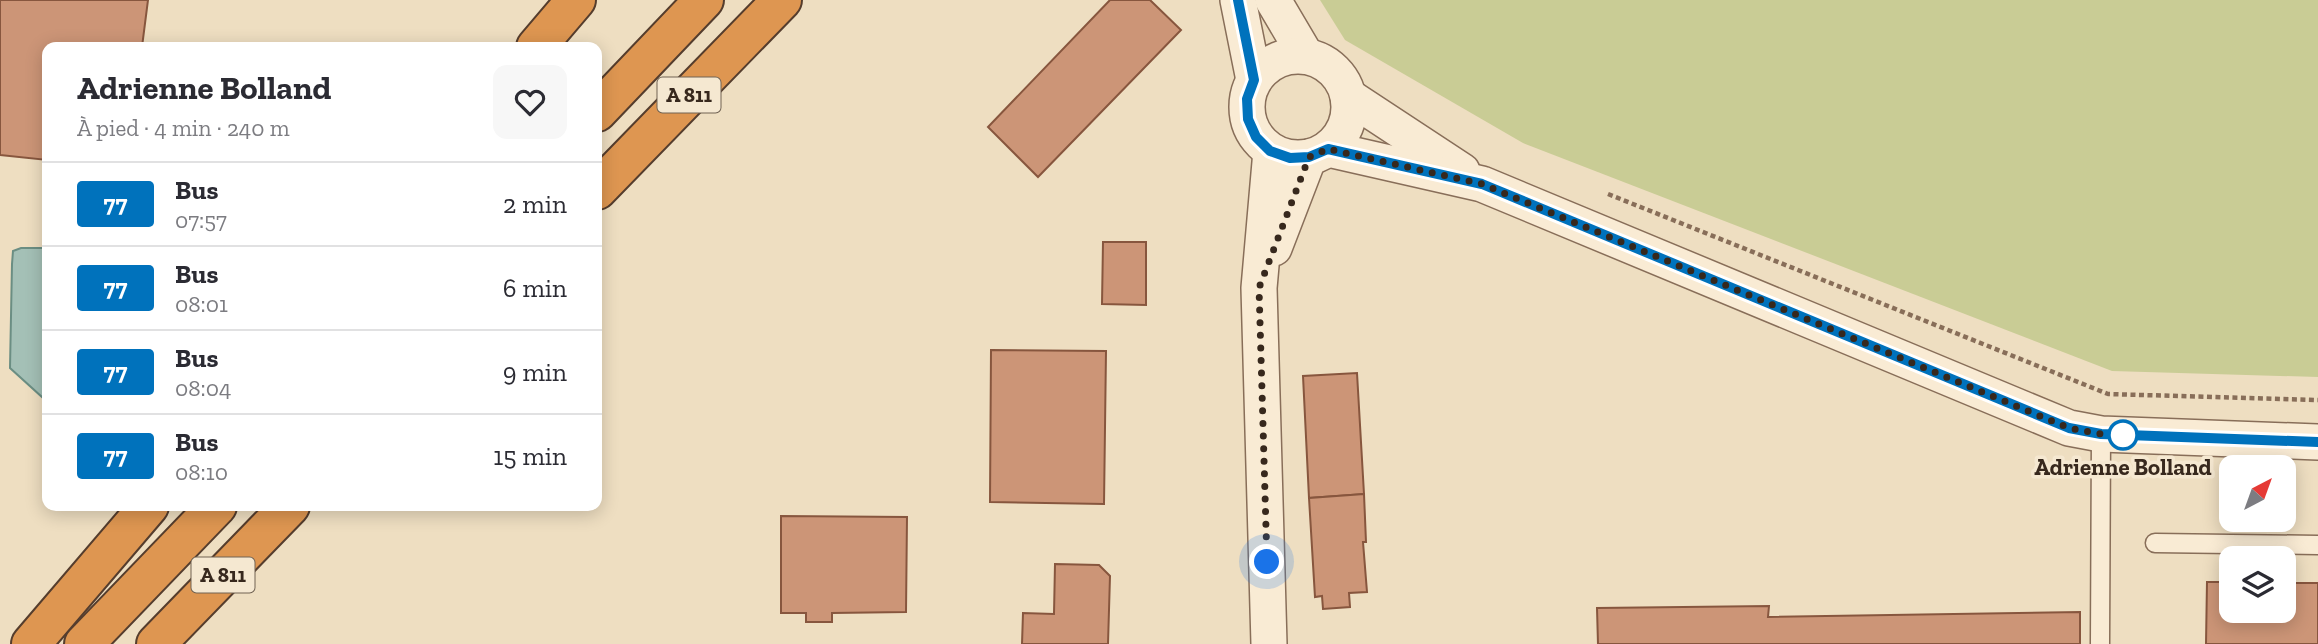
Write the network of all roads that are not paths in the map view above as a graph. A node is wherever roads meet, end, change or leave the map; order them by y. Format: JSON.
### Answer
{"nodes":[{"id":1,"x":576,"y":0,"type":"edge"},
{"id":2,"x":704,"y":0,"type":"edge"},
{"id":3,"x":782,"y":0,"type":"edge"},
{"id":4,"x":1238,"y":0,"type":"edge"},
{"id":5,"x":1273,"y":0,"type":"edge"},
{"id":6,"x":540,"y":42,"type":"edge"},
{"id":7,"x":1306,"y":57,"type":"junction"},
{"id":8,"x":1254,"y":80,"type":"junction"},
{"id":9,"x":1348,"y":96,"type":"junction"},
{"id":10,"x":602,"y":107,"type":"edge"},
{"id":11,"x":1270,"y":151,"type":"junction"},
{"id":12,"x":1319,"y":153,"type":"junction"},
{"id":13,"x":1482,"y":184,"type":"junction"},
{"id":14,"x":602,"y":185,"type":"edge"},
{"id":15,"x":1259,"y":288,"type":"junction"},
{"id":16,"x":2101,"y":434,"type":"junction"},
{"id":17,"x":2318,"y":442,"type":"edge"},
{"id":18,"x":145,"y":511,"type":"edge"},
{"id":19,"x":212,"y":511,"type":"edge"},
{"id":20,"x":285,"y":511,"type":"edge"},
{"id":21,"x":2155,"y":543,"type":"dead end"},
{"id":22,"x":2318,"y":545,"type":"edge"},
{"id":23,"x":31,"y":644,"type":"edge"},
{"id":24,"x":84,"y":644,"type":"edge"},
{"id":25,"x":156,"y":644,"type":"edge"},
{"id":26,"x":1269,"y":644,"type":"edge"},
{"id":27,"x":2100,"y":644,"type":"edge"}],
"edges":[{"from":1,"to":6,"type":"highway"},
{"from":2,"to":10,"type":"highway","number":"A 811"},
{"from":3,"to":14,"type":"highway","number":"A 811"},
{"from":4,"to":8,"type":"street"},
{"from":5,"to":7,"type":"street"},
{"from":7,"to":8,"type":"street"},
{"from":7,"to":9,"type":"street"},
{"from":8,"to":11,"type":"street"},
{"from":9,"to":12,"type":"street"},
{"from":9,"to":13,"type":"street"},
{"from":11,"to":12,"type":"street"},
{"from":11,"to":15,"type":"street"},
{"from":12,"to":13,"type":"street"},
{"from":12,"to":15,"type":"street"},
{"from":13,"to":16,"type":"street"},
{"from":15,"to":26,"type":"street"},
{"from":16,"to":17,"type":"street"},
{"from":16,"to":27,"type":"lane"},
{"from":18,"to":23,"type":"highway"},
{"from":19,"to":24,"type":"highway","number":"A 811"},
{"from":20,"to":25,"type":"highway","number":"A 811"},
{"from":21,"to":22,"type":"lane"}]}
